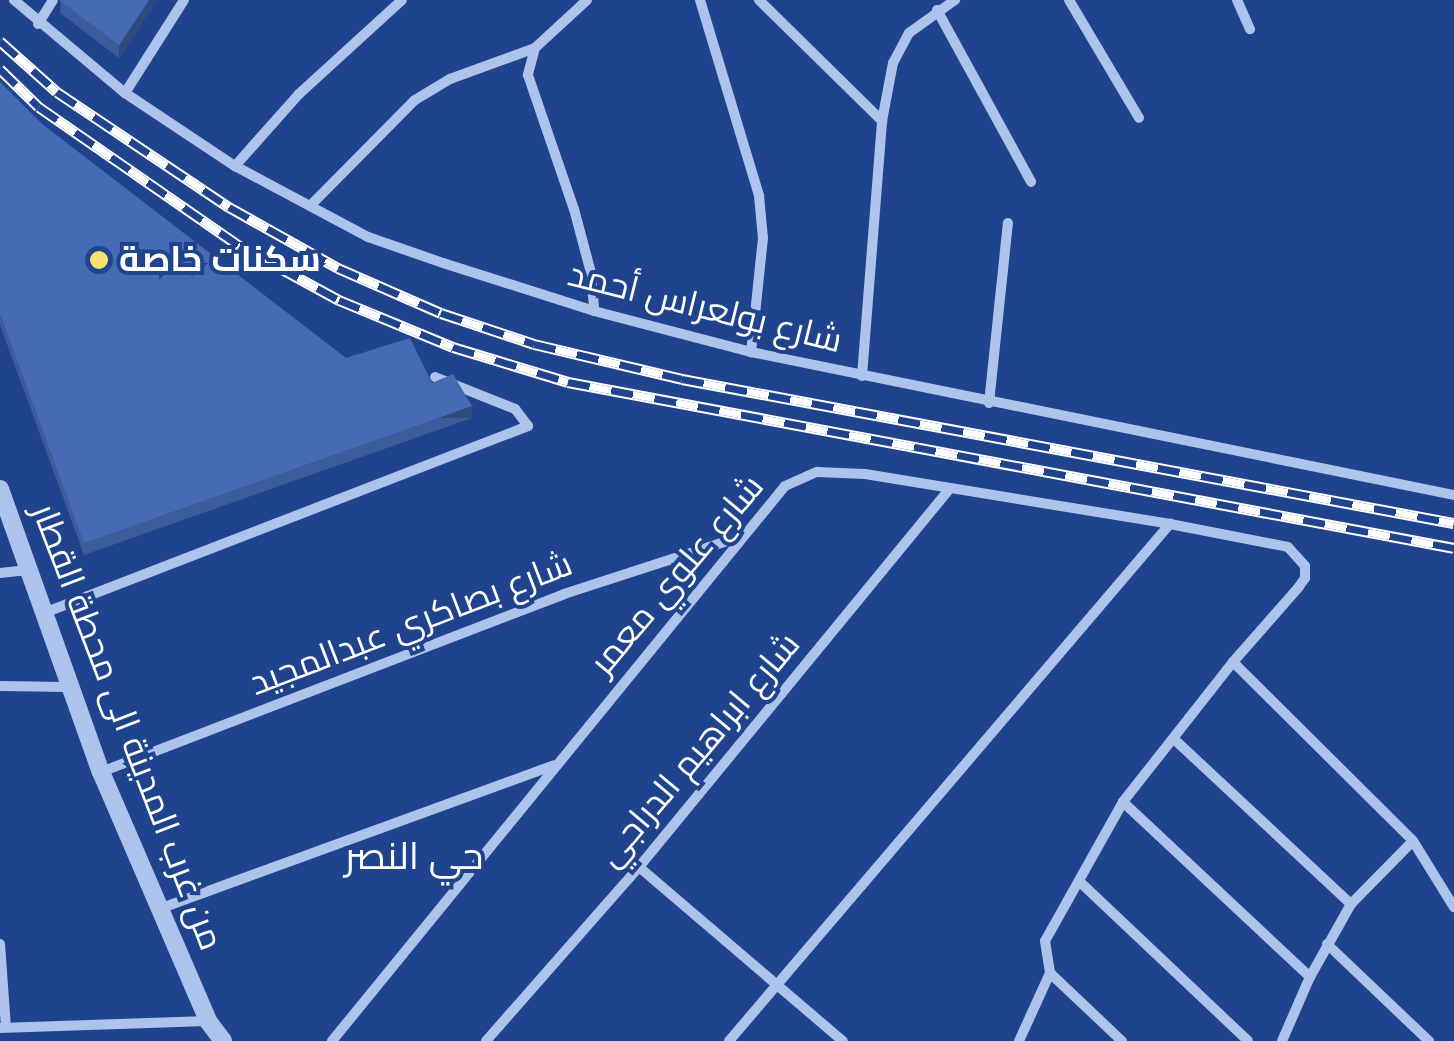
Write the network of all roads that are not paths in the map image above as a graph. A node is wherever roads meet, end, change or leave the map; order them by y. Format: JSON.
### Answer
{"nodes":[{"id":1,"x":14,"y":0,"type":"edge"},
{"id":2,"x":53,"y":0,"type":"edge"},
{"id":3,"x":184,"y":0,"type":"edge"},
{"id":4,"x":402,"y":0,"type":"edge"},
{"id":5,"x":587,"y":0,"type":"edge"},
{"id":6,"x":700,"y":0,"type":"edge"},
{"id":7,"x":759,"y":0,"type":"edge"},
{"id":8,"x":955,"y":0,"type":"edge"},
{"id":9,"x":1069,"y":0,"type":"edge"},
{"id":10,"x":1237,"y":0,"type":"edge"},
{"id":11,"x":937,"y":10,"type":"junction"},
{"id":12,"x":38,"y":24,"type":"junction"},
{"id":13,"x":1250,"y":29,"type":"dead end"},
{"id":14,"x":534,"y":48,"type":"junction"},
{"id":15,"x":125,"y":93,"type":"junction"},
{"id":16,"x":1139,"y":118,"type":"dead end"},
{"id":17,"x":882,"y":120,"type":"junction"},
{"id":18,"x":234,"y":166,"type":"junction"},
{"id":19,"x":1031,"y":182,"type":"dead end"},
{"id":20,"x":310,"y":206,"type":"junction"},
{"id":21,"x":1008,"y":223,"type":"dead end"},
{"id":22,"x":594,"y":310,"type":"junction"},
{"id":23,"x":751,"y":352,"type":"junction"},
{"id":24,"x":862,"y":376,"type":"junction"},
{"id":25,"x":434,"y":377,"type":"edge"},
{"id":26,"x":989,"y":403,"type":"junction"},
{"id":27,"x":0,"y":489,"type":"edge"},
{"id":28,"x":949,"y":489,"type":"junction"},
{"id":29,"x":1454,"y":496,"type":"edge"},
{"id":30,"x":1170,"y":524,"type":"junction"},
{"id":31,"x":744,"y":536,"type":"junction"},
{"id":32,"x":28,"y":570,"type":"junction"},
{"id":33,"x":0,"y":573,"type":"edge"},
{"id":34,"x":44,"y":612,"type":"junction"},
{"id":35,"x":1233,"y":662,"type":"junction"},
{"id":36,"x":0,"y":686,"type":"edge"},
{"id":37,"x":68,"y":687,"type":"junction"},
{"id":38,"x":1176,"y":740,"type":"junction"},
{"id":39,"x":555,"y":764,"type":"junction"},
{"id":40,"x":101,"y":772,"type":"junction"},
{"id":41,"x":1123,"y":802,"type":"junction"},
{"id":42,"x":1413,"y":840,"type":"junction"},
{"id":43,"x":640,"y":867,"type":"junction"},
{"id":44,"x":1080,"y":882,"type":"junction"},
{"id":45,"x":1351,"y":904,"type":"junction"},
{"id":46,"x":1454,"y":907,"type":"edge"},
{"id":47,"x":159,"y":909,"type":"junction"},
{"id":48,"x":0,"y":944,"type":"edge"},
{"id":49,"x":1327,"y":944,"type":"junction"},
{"id":50,"x":1050,"y":974,"type":"junction"},
{"id":51,"x":1310,"y":976,"type":"junction"},
{"id":52,"x":778,"y":983,"type":"junction"},
{"id":53,"x":208,"y":1021,"type":"junction"},
{"id":54,"x":3,"y":1028,"type":"edge"},
{"id":55,"x":1284,"y":1037,"type":"edge"},
{"id":56,"x":222,"y":1041,"type":"edge"},
{"id":57,"x":332,"y":1041,"type":"edge"},
{"id":58,"x":486,"y":1041,"type":"edge"},
{"id":59,"x":729,"y":1041,"type":"edge"},
{"id":60,"x":843,"y":1041,"type":"edge"},
{"id":61,"x":1019,"y":1041,"type":"edge"},
{"id":62,"x":1122,"y":1041,"type":"edge"},
{"id":63,"x":1248,"y":1041,"type":"edge"},
{"id":64,"x":1295,"y":1041,"type":"edge"},
{"id":65,"x":1429,"y":1041,"type":"edge"}],
"edges":[{"from":1,"to":12,"type":"street","name":"شارع بولعراس أحمد"},
{"from":2,"to":12,"type":"street"},
{"from":3,"to":15,"type":"street"},
{"from":4,"to":18,"type":"street"},
{"from":5,"to":14,"type":"street"},
{"from":6,"to":23,"type":"street"},
{"from":7,"to":17,"type":"street"},
{"from":8,"to":11,"type":"street"},
{"from":9,"to":16,"type":"street"},
{"from":10,"to":13,"type":"street"},
{"from":11,"to":17,"type":"street"},
{"from":11,"to":19,"type":"street"},
{"from":12,"to":15,"type":"street","name":"شارع بولعراس أحمد"},
{"from":14,"to":20,"type":"street"},
{"from":14,"to":22,"type":"street"},
{"from":15,"to":18,"type":"street","name":"شارع بولعراس أحمد"},
{"from":17,"to":24,"type":"street"},
{"from":18,"to":20,"type":"street","name":"شارع بولعراس أحمد"},
{"from":20,"to":22,"type":"street","name":"شارع بولعراس أحمد"},
{"from":21,"to":26,"type":"street"},
{"from":22,"to":23,"type":"street","name":"شارع بولعراس أحمد"},
{"from":23,"to":24,"type":"street","name":"شارع بولعراس أحمد"},
{"from":24,"to":26,"type":"street","name":"شارع بولعراس أحمد"},
{"from":25,"to":34,"type":"street"},
{"from":26,"to":29,"type":"street","name":"شارع بولعراس أحمد"},
{"from":27,"to":32,"type":"street","name":"من غرب المدينة الى محطة القطار"},
{"from":28,"to":30,"type":"street","name":"شارع علوي معمر"},
{"from":28,"to":31,"type":"street","name":"شارع علوي معمر"},
{"from":28,"to":43,"type":"street","name":"شارع ابراهيم الدراجي"},
{"from":30,"to":35,"type":"street","name":"شارع علوي معمر"},
{"from":30,"to":52,"type":"street"},
{"from":31,"to":39,"type":"street","name":"شارع علوي معمر"},
{"from":31,"to":40,"type":"street","name":"شارع بصاكري عبدالمجيد"},
{"from":32,"to":33,"type":"street"},
{"from":32,"to":34,"type":"street","name":"من غرب المدينة الى محطة القطار"},
{"from":34,"to":37,"type":"street","name":"من غرب المدينة الى محطة القطار"},
{"from":35,"to":38,"type":"street"},
{"from":35,"to":42,"type":"street"},
{"from":36,"to":37,"type":"street"},
{"from":37,"to":40,"type":"street","name":"من غرب المدينة الى محطة القطار"},
{"from":38,"to":41,"type":"street"},
{"from":38,"to":45,"type":"street"},
{"from":39,"to":47,"type":"street"},
{"from":39,"to":57,"type":"street","name":"شارع علوي معمر"},
{"from":40,"to":47,"type":"street","name":"من غرب المدينة الى محطة القطار"},
{"from":41,"to":44,"type":"street"},
{"from":41,"to":51,"type":"street"},
{"from":42,"to":45,"type":"street"},
{"from":42,"to":46,"type":"street"},
{"from":43,"to":52,"type":"street"},
{"from":43,"to":58,"type":"street","name":"شارع ابراهيم الدراجي"},
{"from":44,"to":50,"type":"street"},
{"from":44,"to":63,"type":"street"},
{"from":45,"to":49,"type":"street"},
{"from":47,"to":53,"type":"street","name":"من غرب المدينة الى محطة القطار"},
{"from":48,"to":54,"type":"street"},
{"from":49,"to":51,"type":"street"},
{"from":49,"to":65,"type":"street"},
{"from":50,"to":61,"type":"street"},
{"from":50,"to":62,"type":"street"},
{"from":51,"to":55,"type":"street"},
{"from":52,"to":59,"type":"street"},
{"from":52,"to":60,"type":"street"},
{"from":53,"to":54,"type":"street"},
{"from":53,"to":56,"type":"street","name":"من غرب المدينة الى محطة القطار"},
{"from":55,"to":64,"type":"street"}]}
